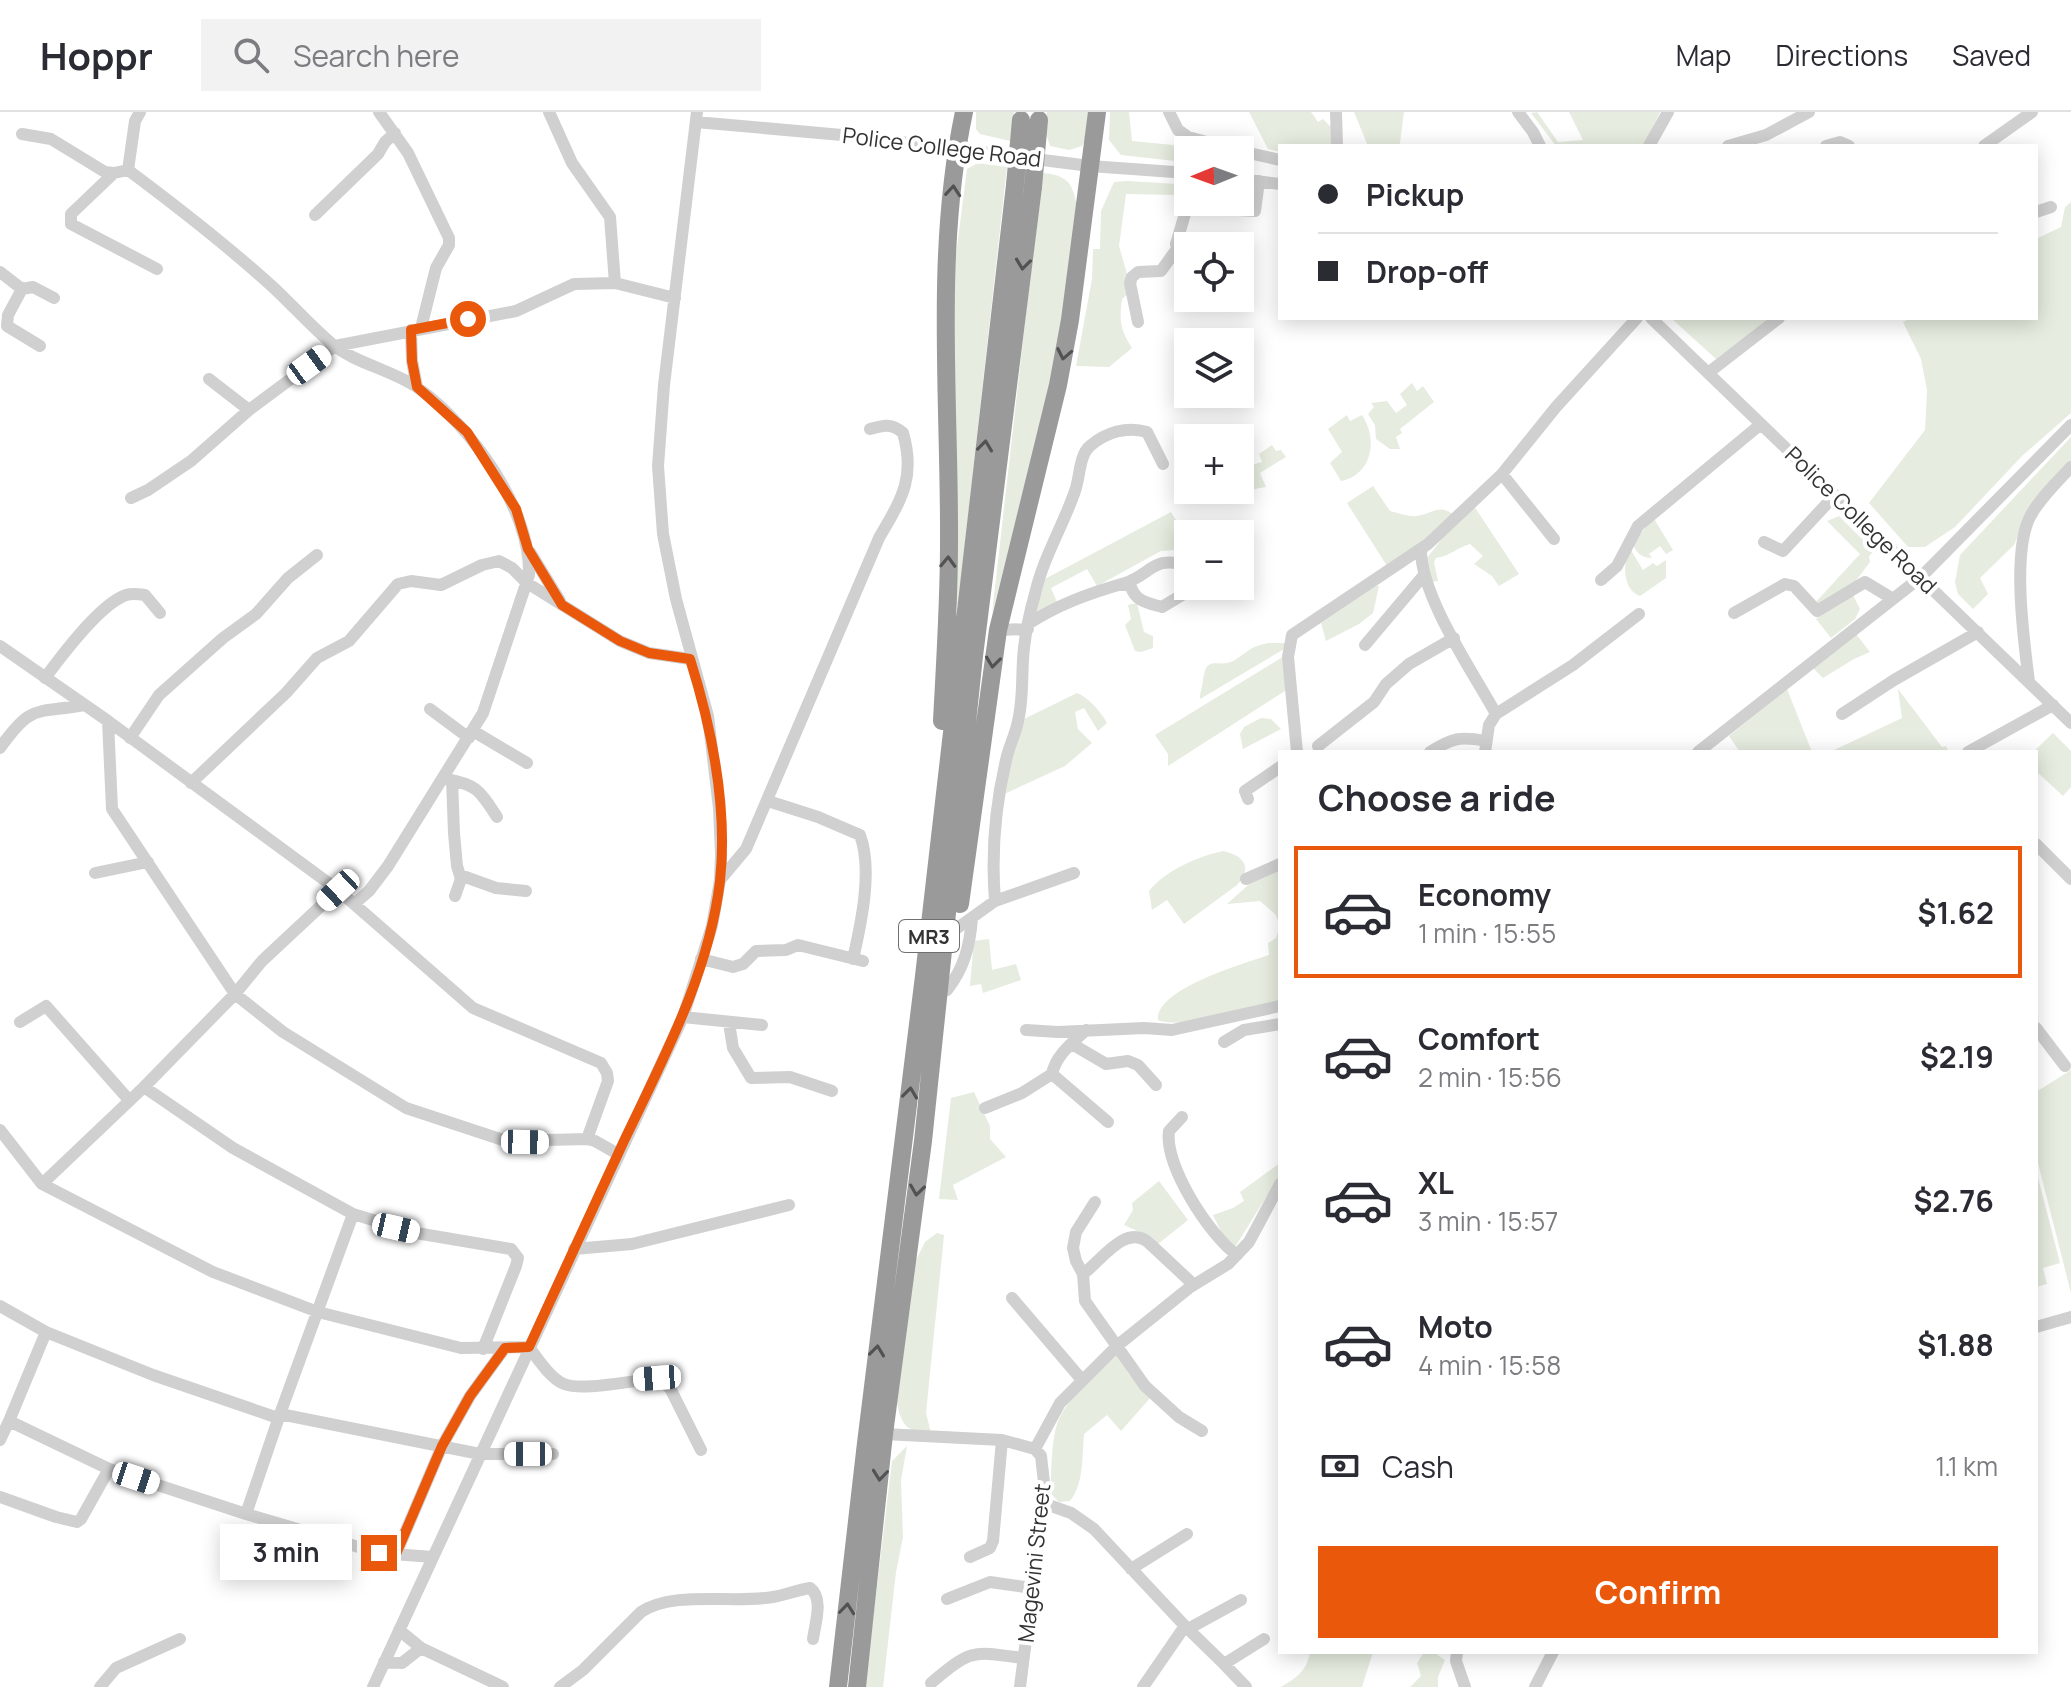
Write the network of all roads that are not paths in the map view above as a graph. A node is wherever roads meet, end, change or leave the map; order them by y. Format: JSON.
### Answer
{"nodes":[{"id":1,"x":140,"y":112,"type":"edge"},
{"id":2,"x":379,"y":112,"type":"edge"},
{"id":3,"x":549,"y":112,"type":"edge"},
{"id":4,"x":964,"y":112,"type":"edge"},
{"id":5,"x":1097,"y":112,"type":"edge"},
{"id":6,"x":1169,"y":112,"type":"edge"},
{"id":7,"x":1336,"y":112,"type":"edge"},
{"id":8,"x":1518,"y":112,"type":"edge"},
{"id":9,"x":1668,"y":112,"type":"edge"},
{"id":10,"x":1809,"y":112,"type":"edge"},
{"id":11,"x":2032,"y":112,"type":"edge"},
{"id":12,"x":1030,"y":116,"type":"edge"},
{"id":13,"x":697,"y":117,"type":"edge"},
{"id":14,"x":395,"y":133,"type":"junction"},
{"id":15,"x":22,"y":134,"type":"dead end"},
{"id":16,"x":1187,"y":136,"type":"edge"},
{"id":17,"x":1337,"y":144,"type":"edge"},
{"id":18,"x":1539,"y":144,"type":"edge"},
{"id":19,"x":1650,"y":144,"type":"edge"},
{"id":20,"x":1735,"y":144,"type":"edge"},
{"id":21,"x":1987,"y":144,"type":"edge"},
{"id":22,"x":956,"y":149,"type":"junction"},
{"id":23,"x":1254,"y":154,"type":"edge"},
{"id":24,"x":1278,"y":160,"type":"edge"},
{"id":25,"x":1090,"y":166,"type":"junction"},
{"id":26,"x":128,"y":170,"type":"junction"},
{"id":27,"x":1174,"y":172,"type":"edge"},
{"id":28,"x":114,"y":173,"type":"junction"},
{"id":29,"x":1254,"y":180,"type":"edge"},
{"id":30,"x":1259,"y":181,"type":"junction"},
{"id":31,"x":1278,"y":184,"type":"edge"},
{"id":32,"x":1024,"y":186,"type":"junction"},
{"id":33,"x":2051,"y":207,"type":"dead end"},
{"id":34,"x":2038,"y":211,"type":"edge"},
{"id":35,"x":315,"y":215,"type":"dead end"},
{"id":36,"x":1180,"y":232,"type":"edge"},
{"id":37,"x":1174,"y":259,"type":"edge"},
{"id":38,"x":157,"y":269,"type":"dead end"},
{"id":39,"x":0,"y":272,"type":"edge"},
{"id":40,"x":615,"y":283,"type":"junction"},
{"id":41,"x":22,"y":289,"type":"junction"},
{"id":42,"x":54,"y":298,"type":"dead end"},
{"id":43,"x":675,"y":298,"type":"junction"},
{"id":44,"x":1635,"y":320,"type":"edge"},
{"id":45,"x":1653,"y":320,"type":"edge"},
{"id":46,"x":1776,"y":320,"type":"edge"},
{"id":47,"x":1138,"y":322,"type":"dead end"},
{"id":48,"x":416,"y":329,"type":"junction"},
{"id":49,"x":40,"y":346,"type":"dead end"},
{"id":50,"x":335,"y":346,"type":"junction"},
{"id":51,"x":1708,"y":373,"type":"junction"},
{"id":52,"x":209,"y":379,"type":"dead end"},
{"id":53,"x":417,"y":387,"type":"junction"},
{"id":54,"x":249,"y":410,"type":"junction"},
{"id":55,"x":1761,"y":424,"type":"junction"},
{"id":56,"x":2071,"y":425,"type":"edge"},
{"id":57,"x":870,"y":429,"type":"dead end"},
{"id":58,"x":1163,"y":464,"type":"dead end"},
{"id":59,"x":2071,"y":467,"type":"edge"},
{"id":60,"x":1502,"y":474,"type":"junction"},
{"id":61,"x":1835,"y":495,"type":"junction"},
{"id":62,"x":131,"y":498,"type":"dead end"},
{"id":63,"x":1554,"y":539,"type":"dead end"},
{"id":64,"x":1764,"y":542,"type":"dead end"},
{"id":65,"x":528,"y":549,"type":"junction"},
{"id":66,"x":1421,"y":550,"type":"junction"},
{"id":67,"x":317,"y":555,"type":"dead end"},
{"id":68,"x":1174,"y":564,"type":"edge"},
{"id":69,"x":1424,"y":575,"type":"junction"},
{"id":70,"x":1921,"y":577,"type":"junction"},
{"id":71,"x":1601,"y":580,"type":"dead end"},
{"id":72,"x":527,"y":583,"type":"junction"},
{"id":73,"x":1123,"y":584,"type":"junction"},
{"id":74,"x":1893,"y":599,"type":"junction"},
{"id":75,"x":1174,"y":600,"type":"edge"},
{"id":76,"x":562,"y":605,"type":"junction"},
{"id":77,"x":160,"y":613,"type":"dead end"},
{"id":78,"x":1734,"y":613,"type":"dead end"},
{"id":79,"x":1639,"y":614,"type":"dead end"},
{"id":80,"x":1028,"y":626,"type":"junction"},
{"id":81,"x":998,"y":630,"type":"junction"},
{"id":82,"x":1978,"y":632,"type":"junction"},
{"id":83,"x":1454,"y":638,"type":"junction"},
{"id":84,"x":1365,"y":645,"type":"dead end"},
{"id":85,"x":0,"y":646,"type":"edge"},
{"id":86,"x":690,"y":659,"type":"junction"},
{"id":87,"x":45,"y":678,"type":"junction"},
{"id":88,"x":2029,"y":682,"type":"junction"},
{"id":89,"x":84,"y":705,"type":"junction"},
{"id":90,"x":2053,"y":705,"type":"junction"},
{"id":91,"x":430,"y":709,"type":"dead end"},
{"id":92,"x":1496,"y":714,"type":"junction"},
{"id":93,"x":1842,"y":714,"type":"dead end"},
{"id":94,"x":2069,"y":718,"type":"edge"},
{"id":95,"x":108,"y":721,"type":"junction"},
{"id":96,"x":471,"y":734,"type":"junction"},
{"id":97,"x":130,"y":738,"type":"junction"},
{"id":98,"x":1318,"y":746,"type":"dead end"},
{"id":99,"x":1486,"y":747,"type":"edge"},
{"id":100,"x":0,"y":748,"type":"edge"},
{"id":101,"x":1297,"y":750,"type":"edge"},
{"id":102,"x":1433,"y":750,"type":"edge"},
{"id":103,"x":1701,"y":750,"type":"edge"},
{"id":104,"x":1972,"y":750,"type":"edge"},
{"id":105,"x":527,"y":763,"type":"dead end"},
{"id":106,"x":1278,"y":768,"type":"edge"},
{"id":107,"x":447,"y":779,"type":"junction"},
{"id":108,"x":191,"y":783,"type":"junction"},
{"id":109,"x":1248,"y":799,"type":"dead end"},
{"id":110,"x":768,"y":801,"type":"junction"},
{"id":111,"x":497,"y":817,"type":"dead end"},
{"id":112,"x":2038,"y":846,"type":"edge"},
{"id":113,"x":148,"y":862,"type":"junction"},
{"id":114,"x":1278,"y":865,"type":"edge"},
{"id":115,"x":95,"y":873,"type":"dead end"},
{"id":116,"x":1074,"y":873,"type":"dead end"},
{"id":117,"x":460,"y":875,"type":"junction"},
{"id":118,"x":1246,"y":879,"type":"dead end"},
{"id":119,"x":2071,"y":879,"type":"edge"},
{"id":120,"x":720,"y":880,"type":"junction"},
{"id":121,"x":338,"y":890,"type":"junction"},
{"id":122,"x":526,"y":891,"type":"dead end"},
{"id":123,"x":455,"y":896,"type":"dead end"},
{"id":124,"x":995,"y":901,"type":"junction"},
{"id":125,"x":354,"y":904,"type":"junction"},
{"id":126,"x":972,"y":918,"type":"junction"},
{"id":127,"x":956,"y":929,"type":"junction"},
{"id":128,"x":701,"y":959,"type":"junction"},
{"id":129,"x":924,"y":976,"type":"junction"},
{"id":130,"x":947,"y":990,"type":"junction"},
{"id":131,"x":235,"y":994,"type":"junction"},
{"id":132,"x":1278,"y":1006,"type":"edge"},
{"id":133,"x":683,"y":1017,"type":"junction"},
{"id":134,"x":20,"y":1022,"type":"dead end"},
{"id":135,"x":729,"y":1023,"type":"junction"},
{"id":136,"x":1278,"y":1024,"type":"edge"},
{"id":137,"x":762,"y":1025,"type":"dead end"},
{"id":138,"x":1026,"y":1030,"type":"dead end"},
{"id":139,"x":1086,"y":1030,"type":"junction"},
{"id":140,"x":2038,"y":1031,"type":"edge"},
{"id":141,"x":1224,"y":1042,"type":"dead end"},
{"id":142,"x":1072,"y":1044,"type":"junction"},
{"id":143,"x":2065,"y":1066,"type":"dead end"},
{"id":144,"x":1052,"y":1074,"type":"junction"},
{"id":145,"x":1156,"y":1085,"type":"dead end"},
{"id":146,"x":144,"y":1087,"type":"junction"},
{"id":147,"x":832,"y":1091,"type":"dead end"},
{"id":148,"x":129,"y":1100,"type":"junction"},
{"id":149,"x":985,"y":1108,"type":"dead end"},
{"id":150,"x":1182,"y":1117,"type":"dead end"},
{"id":151,"x":1108,"y":1122,"type":"dead end"},
{"id":152,"x":0,"y":1130,"type":"edge"},
{"id":153,"x":587,"y":1139,"type":"junction"},
{"id":154,"x":923,"y":1141,"type":"junction"},
{"id":155,"x":0,"y":1145,"type":"edge"},
{"id":156,"x":618,"y":1154,"type":"junction"},
{"id":157,"x":27,"y":1167,"type":"junction"},
{"id":158,"x":42,"y":1184,"type":"junction"},
{"id":159,"x":1278,"y":1188,"type":"edge"},
{"id":160,"x":1095,"y":1202,"type":"dead end"},
{"id":161,"x":789,"y":1205,"type":"dead end"},
{"id":162,"x":353,"y":1214,"type":"junction"},
{"id":163,"x":574,"y":1249,"type":"junction"},
{"id":164,"x":1237,"y":1255,"type":"junction"},
{"id":165,"x":1083,"y":1274,"type":"junction"},
{"id":166,"x":1194,"y":1285,"type":"junction"},
{"id":167,"x":1012,"y":1298,"type":"dead end"},
{"id":168,"x":0,"y":1306,"type":"edge"},
{"id":169,"x":318,"y":1312,"type":"junction"},
{"id":170,"x":2071,"y":1317,"type":"edge"},
{"id":171,"x":2038,"y":1326,"type":"edge"},
{"id":172,"x":46,"y":1332,"type":"junction"},
{"id":173,"x":1118,"y":1345,"type":"junction"},
{"id":174,"x":529,"y":1347,"type":"junction"},
{"id":175,"x":505,"y":1348,"type":"junction"},
{"id":176,"x":483,"y":1349,"type":"junction"},
{"id":177,"x":1082,"y":1380,"type":"junction"},
{"id":178,"x":7,"y":1415,"type":"edge"},
{"id":179,"x":279,"y":1416,"type":"junction"},
{"id":180,"x":1202,"y":1431,"type":"dead end"},
{"id":181,"x":884,"y":1434,"type":"junction"},
{"id":182,"x":0,"y":1440,"type":"edge"},
{"id":183,"x":1002,"y":1440,"type":"junction"},
{"id":184,"x":442,"y":1446,"type":"junction"},
{"id":185,"x":1035,"y":1449,"type":"junction"},
{"id":186,"x":701,"y":1450,"type":"dead end"},
{"id":187,"x":480,"y":1454,"type":"junction"},
{"id":188,"x":553,"y":1454,"type":"dead end"},
{"id":189,"x":109,"y":1469,"type":"junction"},
{"id":190,"x":0,"y":1497,"type":"edge"},
{"id":191,"x":1043,"y":1503,"type":"junction"},
{"id":192,"x":246,"y":1514,"type":"junction"},
{"id":193,"x":1187,"y":1534,"type":"dead end"},
{"id":194,"x":396,"y":1554,"type":"junction"},
{"id":195,"x":433,"y":1557,"type":"junction"},
{"id":196,"x":970,"y":1557,"type":"dead end"},
{"id":197,"x":1131,"y":1569,"type":"junction"},
{"id":198,"x":1032,"y":1588,"type":"junction"},
{"id":199,"x":947,"y":1599,"type":"dead end"},
{"id":200,"x":1241,"y":1600,"type":"dead end"},
{"id":201,"x":1186,"y":1627,"type":"junction"},
{"id":202,"x":399,"y":1630,"type":"junction"},
{"id":203,"x":180,"y":1639,"type":"dead end"},
{"id":204,"x":813,"y":1639,"type":"dead end"},
{"id":205,"x":1264,"y":1639,"type":"dead end"},
{"id":206,"x":421,"y":1648,"type":"junction"},
{"id":207,"x":1457,"y":1654,"type":"edge"},
{"id":208,"x":1552,"y":1654,"type":"edge"},
{"id":209,"x":1023,"y":1658,"type":"junction"},
{"id":210,"x":384,"y":1662,"type":"junction"},
{"id":211,"x":1224,"y":1664,"type":"junction"},
{"id":212,"x":931,"y":1683,"type":"dead end"},
{"id":213,"x":100,"y":1687,"type":"edge"},
{"id":214,"x":373,"y":1687,"type":"edge"},
{"id":215,"x":503,"y":1687,"type":"edge"},
{"id":216,"x":560,"y":1687,"type":"edge"},
{"id":217,"x":838,"y":1687,"type":"edge"},
{"id":218,"x":857,"y":1687,"type":"edge"},
{"id":219,"x":1020,"y":1687,"type":"edge"},
{"id":220,"x":1143,"y":1687,"type":"edge"},
{"id":221,"x":1246,"y":1687,"type":"edge"},
{"id":222,"x":1465,"y":1687,"type":"edge"},
{"id":223,"x":1535,"y":1687,"type":"edge"}],
"edges":[{"from":1,"to":26,"type":"street"},
{"from":2,"to":14,"type":"street"},
{"from":3,"to":40,"type":"street"},
{"from":4,"to":22,"type":"highway"},
{"from":5,"to":25,"type":"highway"},
{"from":6,"to":16,"type":"street"},
{"from":7,"to":17,"type":"street"},
{"from":8,"to":18,"type":"street"},
{"from":9,"to":19,"type":"street"},
{"from":10,"to":20,"type":"street"},
{"from":11,"to":21,"type":"street"},
{"from":12,"to":32,"type":"highway","number":"MR3","bridge":true},
{"from":13,"to":22,"type":"street","name":"Police College Road"},
{"from":13,"to":43,"type":"street"},
{"from":14,"to":35,"type":"street"},
{"from":14,"to":48,"type":"street"},
{"from":15,"to":28,"type":"street"},
{"from":22,"to":25,"type":"street","name":"Police College Road"},
{"from":129,"to":22,"type":"highway","one_way":true},
{"from":23,"to":24,"type":"street"},
{"from":25,"to":27,"type":"street","name":"Police College Road"},
{"from":25,"to":81,"type":"highway","one_way":true},
{"from":26,"to":28,"type":"street"},
{"from":26,"to":50,"type":"street"},
{"from":28,"to":38,"type":"street"},
{"from":29,"to":30,"type":"street"},
{"from":30,"to":31,"type":"street"},
{"from":30,"to":36,"type":"street"},
{"from":129,"to":32,"type":"highway","number":"MR3","one_way":true},
{"from":32,"to":154,"type":"highway","number":"MR3","one_way":true},
{"from":33,"to":34,"type":"street"},
{"from":37,"to":47,"type":"street"},
{"from":39,"to":41,"type":"street"},
{"from":40,"to":43,"type":"street"},
{"from":40,"to":48,"type":"street"},
{"from":41,"to":42,"type":"street"},
{"from":41,"to":49,"type":"street"},
{"from":43,"to":86,"type":"street"},
{"from":44,"to":60,"type":"street"},
{"from":45,"to":51,"type":"street","name":"Police College Road"},
{"from":46,"to":51,"type":"street"},
{"from":48,"to":50,"type":"street"},
{"from":48,"to":53,"type":"street"},
{"from":50,"to":53,"type":"street"},
{"from":50,"to":54,"type":"street"},
{"from":51,"to":55,"type":"street","name":"Police College Road"},
{"from":52,"to":54,"type":"street"},
{"from":53,"to":65,"type":"street"},
{"from":54,"to":62,"type":"street"},
{"from":55,"to":61,"type":"street","name":"Police College Road"},
{"from":55,"to":71,"type":"street"},
{"from":56,"to":70,"type":"street"},
{"from":57,"to":110,"type":"street"},
{"from":58,"to":80,"type":"street"},
{"from":59,"to":88,"type":"street"},
{"from":60,"to":63,"type":"street"},
{"from":60,"to":66,"type":"street"},
{"from":61,"to":64,"type":"street"},
{"from":61,"to":70,"type":"street","name":"Police College Road"},
{"from":65,"to":72,"type":"street"},
{"from":65,"to":76,"type":"street"},
{"from":66,"to":69,"type":"street"},
{"from":66,"to":101,"type":"street"},
{"from":67,"to":97,"type":"street"},
{"from":68,"to":73,"type":"street"},
{"from":69,"to":83,"type":"street"},
{"from":69,"to":84,"type":"street"},
{"from":70,"to":74,"type":"street"},
{"from":70,"to":82,"type":"street","name":"Police College Road"},
{"from":72,"to":76,"type":"street"},
{"from":72,"to":96,"type":"street"},
{"from":72,"to":108,"type":"street"},
{"from":73,"to":75,"type":"street"},
{"from":73,"to":80,"type":"street"},
{"from":74,"to":78,"type":"street"},
{"from":74,"to":103,"type":"street"},
{"from":76,"to":86,"type":"street"},
{"from":77,"to":87,"type":"street"},
{"from":79,"to":92,"type":"street"},
{"from":80,"to":81,"type":"street"},
{"from":80,"to":124,"type":"street"},
{"from":81,"to":127,"type":"highway","one_way":true},
{"from":82,"to":88,"type":"street","name":"Police College Road"},
{"from":82,"to":93,"type":"street"},
{"from":83,"to":92,"type":"street"},
{"from":83,"to":98,"type":"street"},
{"from":85,"to":87,"type":"street"},
{"from":86,"to":120,"type":"street"},
{"from":87,"to":89,"type":"street"},
{"from":88,"to":90,"type":"street","name":"Police College Road"},
{"from":89,"to":95,"type":"street"},
{"from":89,"to":100,"type":"street"},
{"from":90,"to":94,"type":"street","name":"Police College Road"},
{"from":90,"to":104,"type":"street"},
{"from":91,"to":96,"type":"street"},
{"from":92,"to":99,"type":"street"},
{"from":95,"to":97,"type":"street"},
{"from":95,"to":113,"type":"street"},
{"from":96,"to":105,"type":"street"},
{"from":96,"to":107,"type":"street"},
{"from":97,"to":108,"type":"street"},
{"from":99,"to":102,"type":"street"},
{"from":106,"to":109,"type":"street"},
{"from":107,"to":111,"type":"street"},
{"from":107,"to":117,"type":"street"},
{"from":107,"to":125,"type":"street"},
{"from":108,"to":121,"type":"street"},
{"from":110,"to":120,"type":"street"},
{"from":110,"to":128,"type":"street"},
{"from":112,"to":119,"type":"street"},
{"from":113,"to":115,"type":"street"},
{"from":113,"to":131,"type":"street"},
{"from":114,"to":118,"type":"street"},
{"from":116,"to":124,"type":"street"},
{"from":117,"to":122,"type":"street"},
{"from":117,"to":123,"type":"street"},
{"from":120,"to":128,"type":"street"},
{"from":121,"to":125,"type":"street"},
{"from":121,"to":131,"type":"street"},
{"from":124,"to":126,"type":"street"},
{"from":125,"to":153,"type":"street"},
{"from":126,"to":127,"type":"street"},
{"from":126,"to":130,"type":"street"},
{"from":127,"to":130,"type":"highway"},
{"from":128,"to":133,"type":"street"},
{"from":217,"to":129,"type":"highway","number":"MR3","one_way":true},
{"from":130,"to":154,"type":"highway"},
{"from":131,"to":146,"type":"street"},
{"from":131,"to":153,"type":"street"},
{"from":132,"to":139,"type":"street"},
{"from":133,"to":135,"type":"street"},
{"from":133,"to":156,"type":"street"},
{"from":134,"to":148,"type":"street"},
{"from":135,"to":137,"type":"street"},
{"from":135,"to":147,"type":"street"},
{"from":136,"to":141,"type":"street"},
{"from":138,"to":139,"type":"street"},
{"from":139,"to":142,"type":"street"},
{"from":140,"to":143,"type":"street"},
{"from":142,"to":144,"type":"street"},
{"from":142,"to":145,"type":"street"},
{"from":144,"to":149,"type":"street"},
{"from":144,"to":151,"type":"street"},
{"from":146,"to":148,"type":"street"},
{"from":146,"to":162,"type":"street"},
{"from":148,"to":158,"type":"street"},
{"from":150,"to":164,"type":"street"},
{"from":152,"to":157,"type":"street"},
{"from":153,"to":156,"type":"street"},
{"from":154,"to":181,"type":"highway","number":"MR3","one_way":true},
{"from":155,"to":157,"type":"street"},
{"from":156,"to":163,"type":"street"},
{"from":157,"to":158,"type":"street"},
{"from":158,"to":169,"type":"street"},
{"from":159,"to":164,"type":"street"},
{"from":160,"to":165,"type":"street"},
{"from":161,"to":163,"type":"street"},
{"from":162,"to":169,"type":"street"},
{"from":162,"to":176,"type":"street"},
{"from":163,"to":174,"type":"street"},
{"from":164,"to":166,"type":"street"},
{"from":165,"to":166,"type":"street"},
{"from":165,"to":173,"type":"street"},
{"from":166,"to":173,"type":"street"},
{"from":167,"to":177,"type":"street"},
{"from":168,"to":172,"type":"street"},
{"from":169,"to":176,"type":"street"},
{"from":169,"to":179,"type":"street"},
{"from":170,"to":171,"type":"street"},
{"from":172,"to":178,"type":"street"},
{"from":172,"to":179,"type":"street"},
{"from":173,"to":177,"type":"street"},
{"from":173,"to":180,"type":"street"},
{"from":174,"to":175,"type":"street"},
{"from":174,"to":186,"type":"street"},
{"from":174,"to":187,"type":"street"},
{"from":175,"to":176,"type":"street"},
{"from":175,"to":184,"type":"street"},
{"from":177,"to":185,"type":"street"},
{"from":178,"to":182,"type":"street"},
{"from":178,"to":189,"type":"street"},
{"from":179,"to":184,"type":"street"},
{"from":179,"to":192,"type":"street"},
{"from":181,"to":183,"type":"street"},
{"from":181,"to":218,"type":"highway","number":"MR3","one_way":true},
{"from":183,"to":185,"type":"street"},
{"from":183,"to":196,"type":"street"},
{"from":184,"to":187,"type":"street"},
{"from":184,"to":194,"type":"street"},
{"from":185,"to":191,"type":"street","name":"Magevini Street"},
{"from":187,"to":188,"type":"street"},
{"from":187,"to":195,"type":"street"},
{"from":189,"to":190,"type":"street"},
{"from":189,"to":192,"type":"street"},
{"from":191,"to":197,"type":"street"},
{"from":191,"to":198,"type":"street","name":"Magevini Street"},
{"from":192,"to":194,"type":"street"},
{"from":193,"to":197,"type":"street"},
{"from":194,"to":195,"type":"street"},
{"from":195,"to":202,"type":"street"},
{"from":197,"to":201,"type":"street"},
{"from":198,"to":199,"type":"street"},
{"from":198,"to":209,"type":"street","name":"Magevini Street"},
{"from":200,"to":201,"type":"street"},
{"from":201,"to":211,"type":"street"},
{"from":201,"to":220,"type":"street"},
{"from":202,"to":206,"type":"street"},
{"from":202,"to":210,"type":"street"},
{"from":203,"to":213,"type":"street"},
{"from":204,"to":216,"type":"street"},
{"from":205,"to":211,"type":"street"},
{"from":206,"to":210,"type":"street"},
{"from":206,"to":215,"type":"street"},
{"from":207,"to":222,"type":"street"},
{"from":208,"to":223,"type":"street"},
{"from":209,"to":212,"type":"street"},
{"from":209,"to":219,"type":"street","name":"Magevini Street"},
{"from":210,"to":214,"type":"street"},
{"from":211,"to":221,"type":"street"}]}
